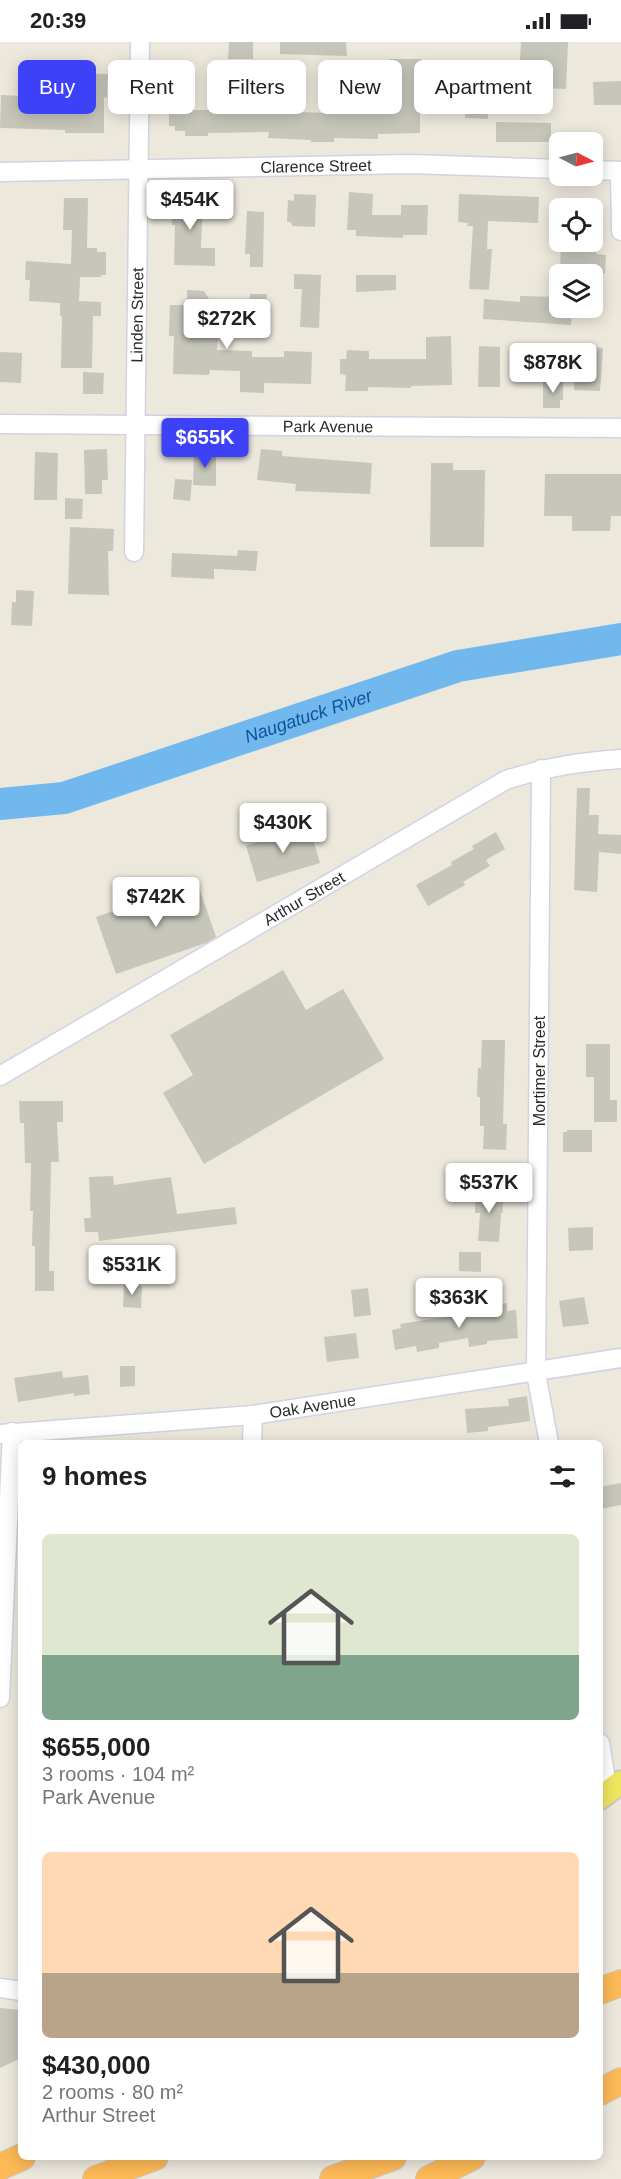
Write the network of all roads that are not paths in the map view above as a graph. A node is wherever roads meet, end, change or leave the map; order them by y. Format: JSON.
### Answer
{"nodes":[{"id":1,"x":140,"y":42,"type":"edge"},
{"id":2,"x":138,"y":169,"type":"junction"},
{"id":3,"x":549,"y":169,"type":"edge"},
{"id":4,"x":603,"y":170,"type":"edge"},
{"id":5,"x":621,"y":171,"type":"edge"},
{"id":6,"x":0,"y":172,"type":"edge"},
{"id":7,"x":621,"y":231,"type":"edge"},
{"id":8,"x":0,"y":424,"type":"edge"},
{"id":9,"x":136,"y":424,"type":"junction"},
{"id":10,"x":621,"y":428,"type":"edge"},
{"id":11,"x":134,"y":552,"type":"dead end"},
{"id":12,"x":621,"y":759,"type":"edge"},
{"id":13,"x":541,"y":769,"type":"junction"},
{"id":14,"x":0,"y":1076,"type":"edge"},
{"id":15,"x":621,"y":1358,"type":"edge"},
{"id":16,"x":537,"y":1373,"type":"junction"},
{"id":17,"x":253,"y":1415,"type":"junction"},
{"id":18,"x":6,"y":1433,"type":"edge"},
{"id":19,"x":252,"y":1440,"type":"edge"},
{"id":20,"x":548,"y":1440,"type":"edge"},
{"id":21,"x":0,"y":1698,"type":"edge"},
{"id":22,"x":603,"y":1757,"type":"edge"},
{"id":23,"x":610,"y":1791,"type":"edge"},
{"id":24,"x":621,"y":1983,"type":"edge"},
{"id":25,"x":0,"y":1988,"type":"edge"},
{"id":26,"x":603,"y":1990,"type":"edge"},
{"id":27,"x":18,"y":1991,"type":"edge"},
{"id":28,"x":621,"y":2074,"type":"edge"},
{"id":29,"x":603,"y":2080,"type":"edge"},
{"id":30,"x":621,"y":2081,"type":"edge"},
{"id":31,"x":603,"y":2090,"type":"edge"},
{"id":32,"x":18,"y":2159,"type":"edge"},
{"id":33,"x":147,"y":2160,"type":"edge"},
{"id":34,"x":385,"y":2160,"type":"edge"},
{"id":35,"x":466,"y":2160,"type":"edge"},
{"id":36,"x":0,"y":2167,"type":"edge"},
{"id":37,"x":96,"y":2179,"type":"edge"},
{"id":38,"x":333,"y":2179,"type":"edge"},
{"id":39,"x":429,"y":2179,"type":"edge"}],
"edges":[{"from":1,"to":2,"type":"street","name":"Linden Street"},
{"from":2,"to":3,"type":"street","name":"Clarence Street"},
{"from":2,"to":6,"type":"street","name":"Clarence Street"},
{"from":2,"to":9,"type":"street","name":"Linden Street"},
{"from":4,"to":5,"type":"street"},
{"from":5,"to":7,"type":"street"},
{"from":8,"to":9,"type":"street","name":"Park Avenue"},
{"from":9,"to":10,"type":"street","name":"Park Avenue"},
{"from":9,"to":11,"type":"street","name":"Linden Street"},
{"from":12,"to":13,"type":"street","name":"Arthur Street"},
{"from":13,"to":14,"type":"street","name":"Arthur Street"},
{"from":13,"to":16,"type":"street","name":"Mortimer Street"},
{"from":15,"to":16,"type":"street","name":"Oak Avenue"},
{"from":16,"to":17,"type":"street","name":"Oak Avenue"},
{"from":16,"to":20,"type":"street","name":"Mortimer Street"},
{"from":17,"to":18,"type":"street","name":"Oak Avenue"},
{"from":17,"to":19,"type":"street"},
{"from":18,"to":21,"type":"street"},
{"from":22,"to":23,"type":"street"},
{"from":24,"to":26,"type":"highway"},
{"from":25,"to":27,"type":"street"},
{"from":28,"to":29,"type":"highway"},
{"from":30,"to":31,"type":"highway"},
{"from":32,"to":36,"type":"highway"},
{"from":33,"to":37,"type":"highway"},
{"from":34,"to":38,"type":"highway"},
{"from":35,"to":39,"type":"highway"}]}
